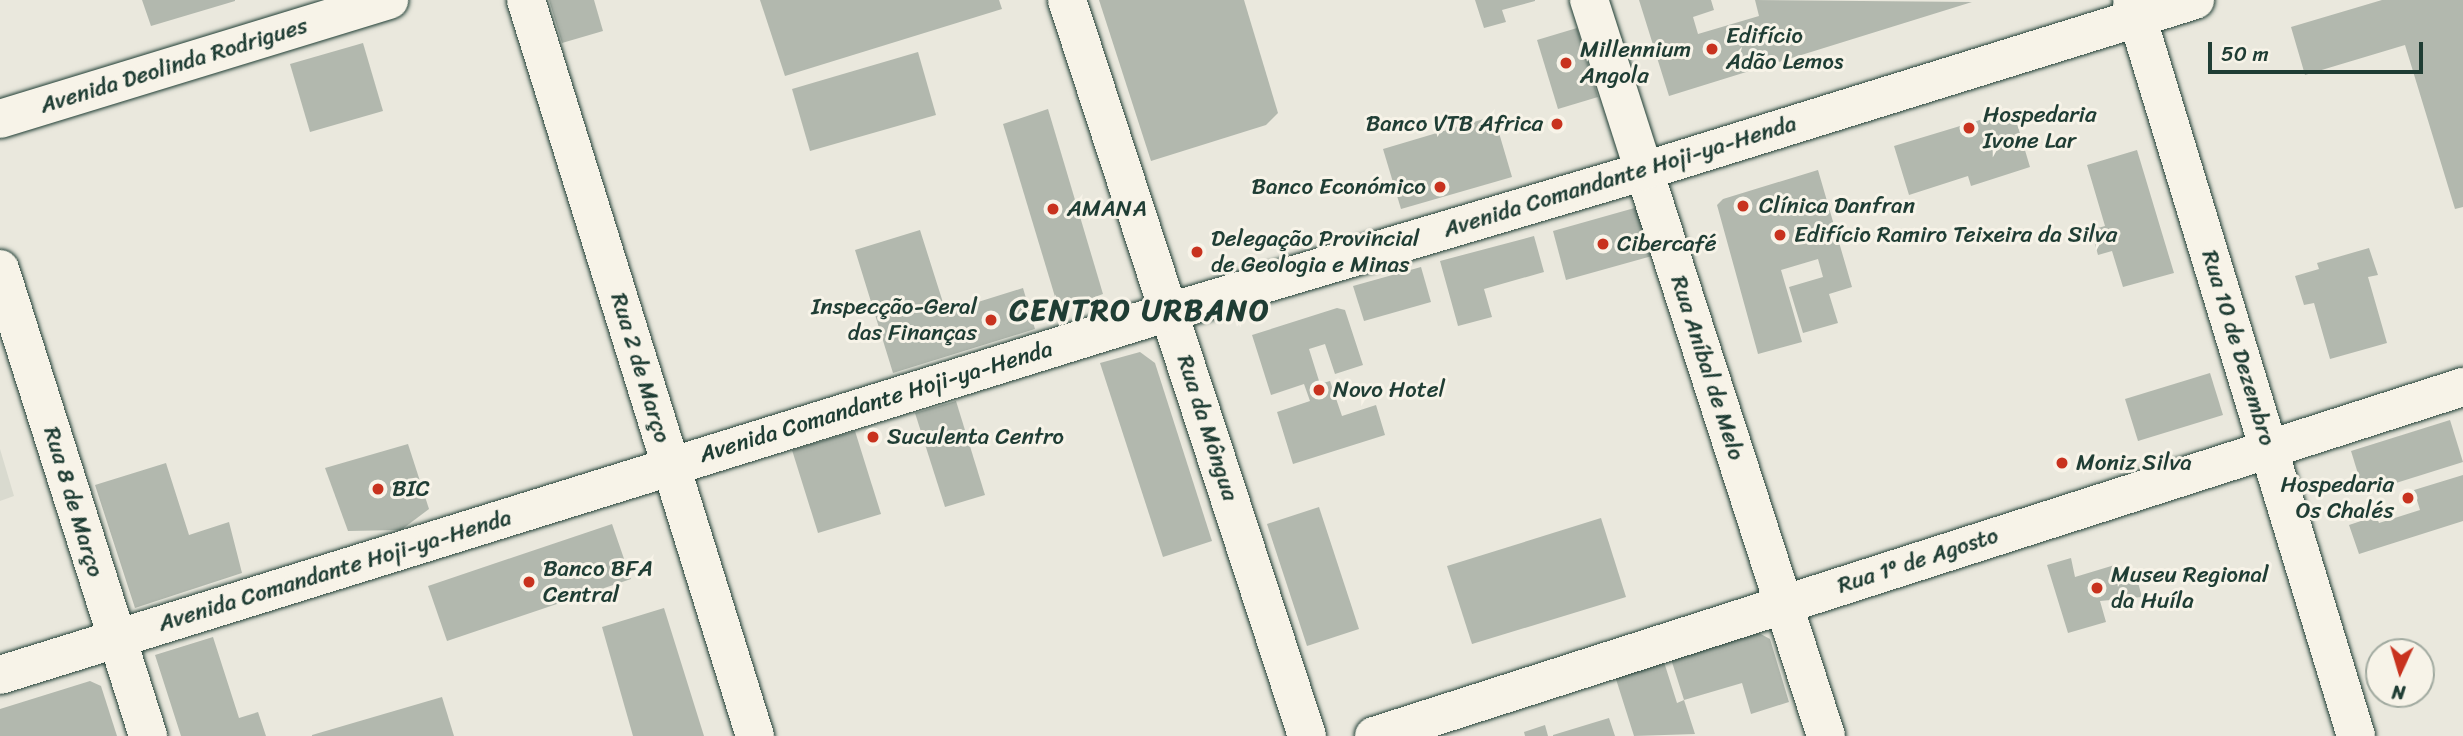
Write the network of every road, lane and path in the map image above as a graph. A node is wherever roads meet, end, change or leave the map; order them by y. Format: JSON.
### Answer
{"nodes":[{"id":1,"x":389,"y":0,"type":"edge"},
{"id":2,"x":526,"y":0,"type":"edge"},
{"id":3,"x":1068,"y":0,"type":"edge"},
{"id":4,"x":1589,"y":0,"type":"edge"},
{"id":5,"x":2195,"y":0,"type":"edge"},
{"id":6,"x":2135,"y":9,"type":"edge"},
{"id":7,"x":0,"y":119,"type":"edge"},
{"id":8,"x":1644,"y":171,"type":"junction"},
{"id":9,"x":0,"y":268,"type":"edge"},
{"id":10,"x":1169,"y":312,"type":"junction"},
{"id":11,"x":2463,"y":387,"type":"edge"},
{"id":12,"x":2269,"y":450,"type":"junction"},
{"id":13,"x":671,"y":465,"type":"junction"},
{"id":14,"x":1783,"y":604,"type":"junction"},
{"id":15,"x":116,"y":639,"type":"junction"},
{"id":16,"x":0,"y":675,"type":"edge"},
{"id":17,"x":148,"y":736,"type":"edge"},
{"id":18,"x":755,"y":736,"type":"edge"},
{"id":19,"x":1307,"y":736,"type":"edge"},
{"id":20,"x":1374,"y":736,"type":"edge"},
{"id":21,"x":1826,"y":736,"type":"edge"},
{"id":22,"x":2356,"y":736,"type":"edge"}],
"edges":[{"from":1,"to":7,"type":"street","name":"Avenida Deolinda Rodrigues"},
{"from":2,"to":13,"type":"street","name":"Rua 2 de Março"},
{"from":3,"to":10,"type":"street","name":"Rua da Môngua"},
{"from":4,"to":8,"type":"street","name":"Rua Aníbal de Melo"},
{"from":5,"to":6,"type":"street","name":"Avenida Comandante Hoji-ya-Henda"},
{"from":6,"to":8,"type":"street","name":"Avenida Comandante Hoji-ya-Henda"},
{"from":6,"to":12,"type":"street","name":"Rua 10 de Dezembro"},
{"from":8,"to":10,"type":"street","name":"Avenida Comandante Hoji-ya-Henda"},
{"from":8,"to":14,"type":"street","name":"Rua Aníbal de Melo"},
{"from":9,"to":15,"type":"street","name":"Rua 8 de Março"},
{"from":10,"to":13,"type":"street","name":"Avenida Comandante Hoji-ya-Henda"},
{"from":10,"to":19,"type":"street","name":"Rua da Môngua"},
{"from":11,"to":12,"type":"street","name":"Rua 1º de Agosto"},
{"from":12,"to":14,"type":"street","name":"Rua 1º de Agosto"},
{"from":12,"to":22,"type":"street","name":"Rua 10 de Dezembro"},
{"from":13,"to":15,"type":"street","name":"Avenida Comandante Hoji-ya-Henda"},
{"from":13,"to":18,"type":"street","name":"Rua 2 de Março"},
{"from":14,"to":20,"type":"street","name":"Rua 1º de Agosto"},
{"from":14,"to":21,"type":"street","name":"Rua Aníbal de Melo"},
{"from":15,"to":16,"type":"street","name":"Avenida Comandante Hoji-ya-Henda"},
{"from":15,"to":17,"type":"street","name":"Rua 8 de Março"}]}
